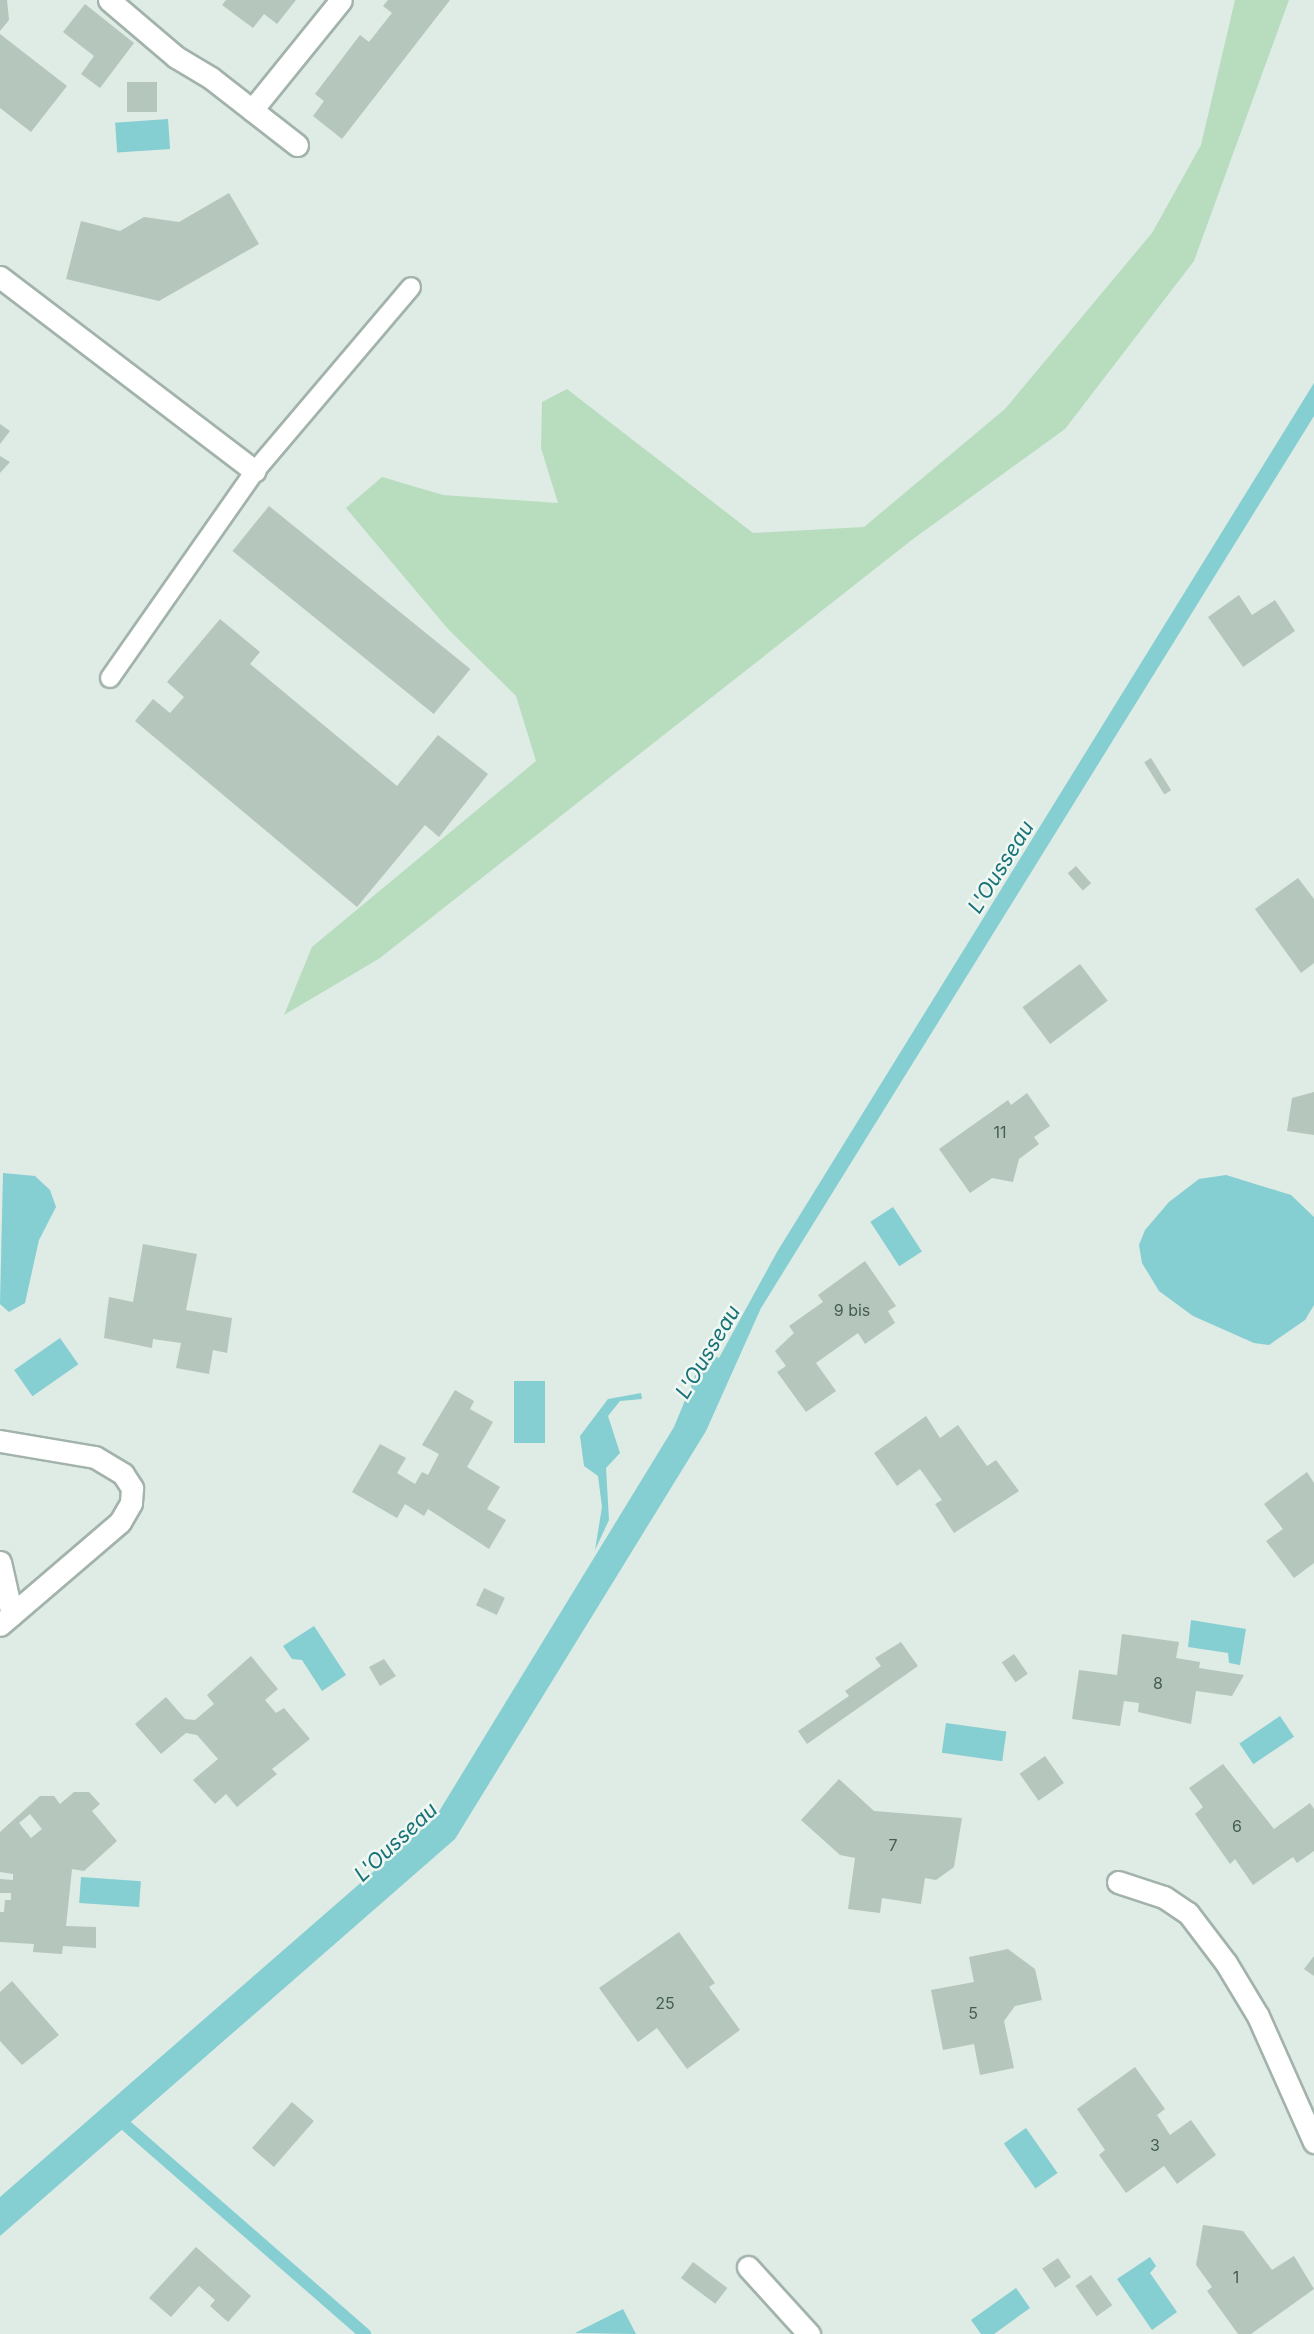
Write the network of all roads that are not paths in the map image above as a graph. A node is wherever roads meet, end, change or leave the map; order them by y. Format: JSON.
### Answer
{"nodes":[{"id":1,"x":109,"y":0,"type":"edge"},
{"id":2,"x":341,"y":0,"type":"edge"},
{"id":3,"x":252,"y":110,"type":"junction"},
{"id":4,"x":297,"y":145,"type":"dead end"},
{"id":5,"x":0,"y":277,"type":"edge"},
{"id":6,"x":411,"y":287,"type":"dead end"},
{"id":7,"x":255,"y":471,"type":"junction"},
{"id":8,"x":110,"y":678,"type":"dead end"},
{"id":9,"x":0,"y":1441,"type":"edge"},
{"id":10,"x":0,"y":1562,"type":"edge"},
{"id":11,"x":6,"y":1620,"type":"edge"},
{"id":12,"x":1118,"y":1882,"type":"dead end"},
{"id":13,"x":1314,"y":2142,"type":"edge"},
{"id":14,"x":748,"y":2267,"type":"dead end"},
{"id":15,"x":809,"y":2334,"type":"edge"}],
"edges":[{"from":1,"to":3,"type":"street"},
{"from":2,"to":3,"type":"street"},
{"from":3,"to":4,"type":"street"},
{"from":5,"to":7,"type":"street"},
{"from":6,"to":7,"type":"lane"},
{"from":7,"to":8,"type":"lane"},
{"from":9,"to":11,"type":"street"},
{"from":10,"to":11,"type":"street"},
{"from":12,"to":13,"type":"street"},
{"from":14,"to":15,"type":"street"}]}
